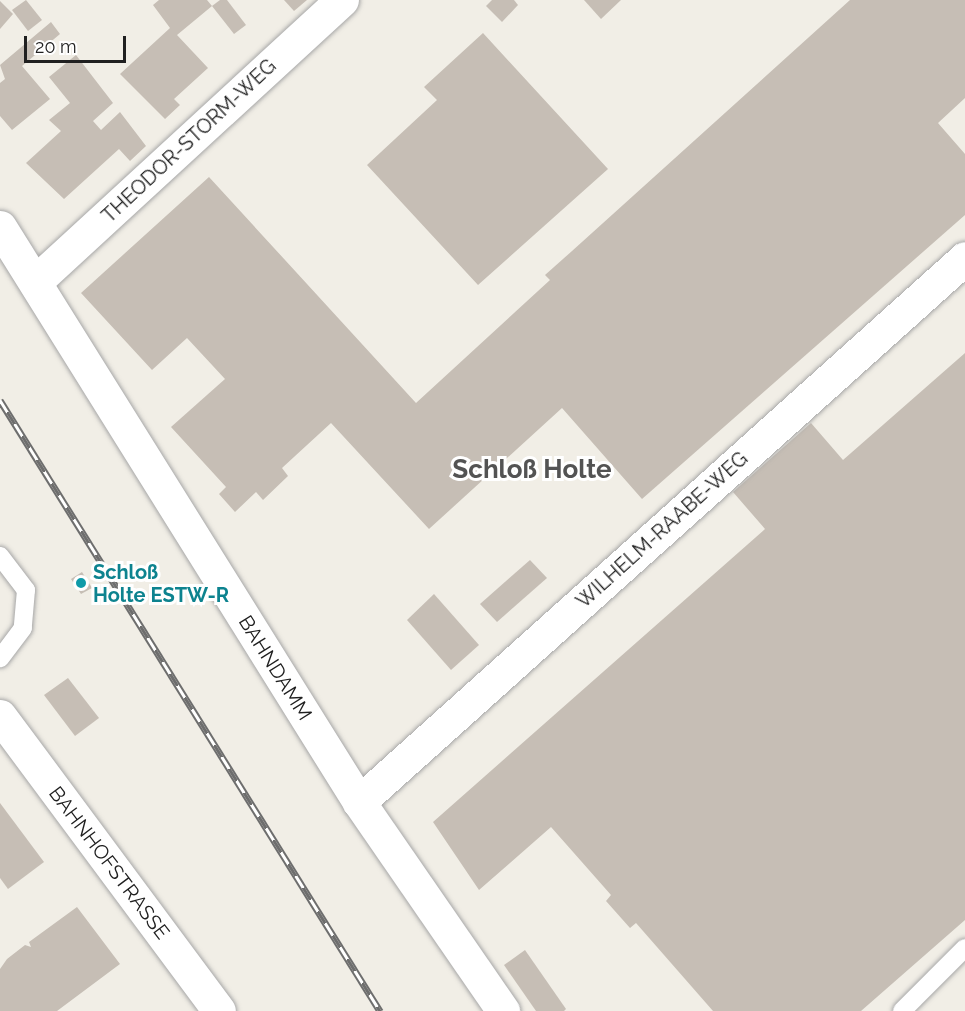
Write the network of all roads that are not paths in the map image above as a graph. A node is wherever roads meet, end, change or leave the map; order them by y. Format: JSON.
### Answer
{"nodes":[{"id":1,"x":342,"y":0,"type":"edge"},
{"id":2,"x":0,"y":227,"type":"edge"},
{"id":3,"x":965,"y":258,"type":"edge"},
{"id":4,"x":35,"y":282,"type":"junction"},
{"id":5,"x":0,"y":556,"type":"edge"},
{"id":6,"x":0,"y":658,"type":"edge"},
{"id":7,"x":0,"y":716,"type":"edge"},
{"id":8,"x":359,"y":802,"type":"junction"},
{"id":9,"x":965,"y":948,"type":"edge"},
{"id":10,"x":219,"y":1011,"type":"edge"},
{"id":11,"x":503,"y":1011,"type":"edge"},
{"id":12,"x":902,"y":1011,"type":"edge"}],
"edges":[{"from":1,"to":4,"type":"street","name":"THEODOR-STORM-WEG"},
{"from":2,"to":4,"type":"street","name":"BAHNDAMM"},
{"from":3,"to":8,"type":"street","name":"WILHELM-RAABE-WEG"},
{"from":4,"to":8,"type":"street","name":"BAHNDAMM"},
{"from":5,"to":6,"type":"lane"},
{"from":7,"to":10,"type":"street","name":"BAHNHOFSTRASSE"},
{"from":8,"to":11,"type":"street","name":"BAHNDAMM"},
{"from":9,"to":12,"type":"lane"}]}
